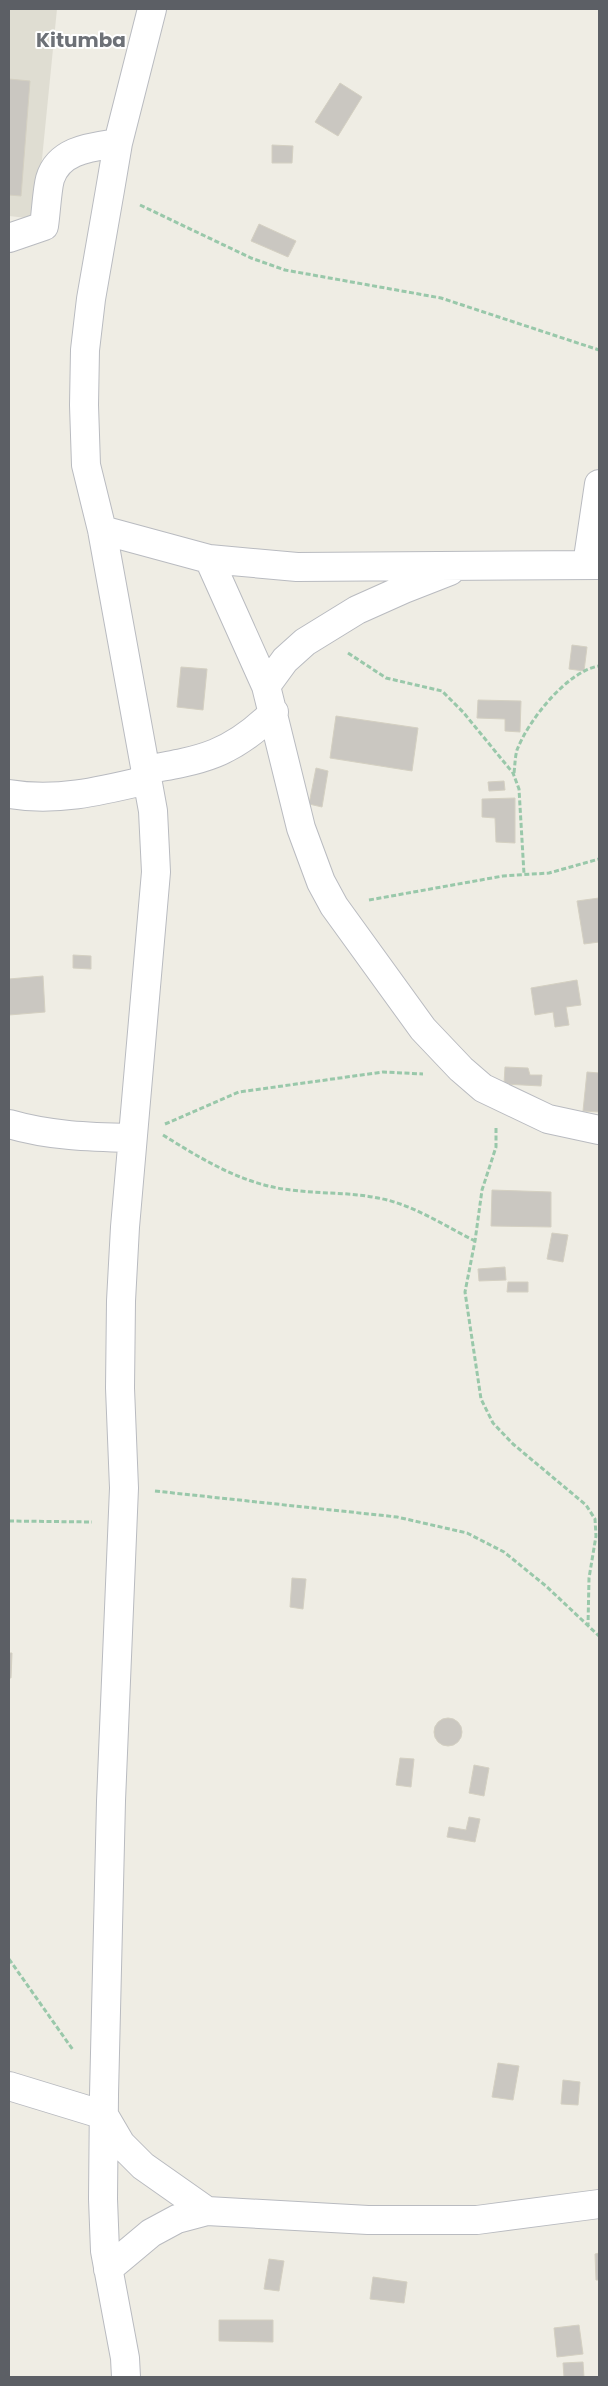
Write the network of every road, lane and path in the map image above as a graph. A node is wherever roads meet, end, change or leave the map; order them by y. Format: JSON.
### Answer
{"nodes":[{"id":1,"x":152,"y":9,"type":"edge"},
{"id":2,"x":118,"y":143,"type":"junction"},
{"id":3,"x":110,"y":190,"type":"junction"},
{"id":4,"x":9,"y":238,"type":"edge"},
{"id":5,"x":599,"y":350,"type":"edge"},
{"id":6,"x":599,"y":484,"type":"edge"},
{"id":7,"x":102,"y":530,"type":"junction"},
{"id":8,"x":209,"y":559,"type":"junction"},
{"id":9,"x":468,"y":565,"type":"junction"},
{"id":10,"x":593,"y":565,"type":"edge"},
{"id":11,"x":325,"y":630,"type":"junction"},
{"id":12,"x":599,"y":666,"type":"edge"},
{"id":13,"x":266,"y":686,"type":"junction"},
{"id":14,"x":274,"y":712,"type":"junction"},
{"id":15,"x":514,"y":773,"type":"junction"},
{"id":16,"x":146,"y":775,"type":"junction"},
{"id":17,"x":9,"y":794,"type":"edge"},
{"id":18,"x":599,"y":859,"type":"edge"},
{"id":19,"x":524,"y":874,"type":"junction"},
{"id":20,"x":334,"y":906,"type":"junction"},
{"id":21,"x":461,"y":1069,"type":"junction"},
{"id":22,"x":483,"y":1088,"type":"junction"},
{"id":23,"x":9,"y":1124,"type":"edge"},
{"id":24,"x":599,"y":1130,"type":"edge"},
{"id":25,"x":143,"y":1134,"type":"junction"},
{"id":26,"x":475,"y":1240,"type":"junction"},
{"id":27,"x":124,"y":1488,"type":"junction"},
{"id":28,"x":9,"y":1520,"type":"edge"},
{"id":29,"x":123,"y":1522,"type":"junction"},
{"id":30,"x":588,"y":1626,"type":"junction"},
{"id":31,"x":599,"y":1636,"type":"edge"},
{"id":32,"x":9,"y":1958,"type":"edge"},
{"id":33,"x":77,"y":2057,"type":"dead end"},
{"id":34,"x":9,"y":2086,"type":"edge"},
{"id":35,"x":104,"y":2115,"type":"junction"},
{"id":36,"x":599,"y":2204,"type":"edge"},
{"id":37,"x":207,"y":2211,"type":"junction"},
{"id":38,"x":108,"y":2269,"type":"junction"},
{"id":39,"x":126,"y":2377,"type":"edge"}],
"edges":[{"from":1,"to":2,"type":"street"},
{"from":2,"to":3,"type":"street"},
{"from":2,"to":4,"type":"street"},
{"from":3,"to":5,"type":"path"},
{"from":3,"to":7,"type":"street"},
{"from":6,"to":10,"type":"street"},
{"from":7,"to":8,"type":"street"},
{"from":7,"to":16,"type":"street"},
{"from":8,"to":9,"type":"street"},
{"from":8,"to":13,"type":"street"},
{"from":9,"to":10,"type":"street"},
{"from":9,"to":11,"type":"street"},
{"from":11,"to":13,"type":"street"},
{"from":11,"to":15,"type":"path"},
{"from":12,"to":15,"type":"path"},
{"from":13,"to":14,"type":"street"},
{"from":14,"to":16,"type":"street"},
{"from":14,"to":20,"type":"street"},
{"from":15,"to":19,"type":"path"},
{"from":16,"to":17,"type":"street"},
{"from":16,"to":25,"type":"street"},
{"from":18,"to":19,"type":"path"},
{"from":19,"to":20,"type":"path"},
{"from":20,"to":21,"type":"street"},
{"from":21,"to":22,"type":"street"},
{"from":21,"to":25,"type":"path"},
{"from":22,"to":24,"type":"street"},
{"from":22,"to":26,"type":"path"},
{"from":23,"to":25,"type":"street"},
{"from":25,"to":26,"type":"path"},
{"from":25,"to":27,"type":"street"},
{"from":26,"to":30,"type":"path"},
{"from":27,"to":29,"type":"street"},
{"from":27,"to":30,"type":"path"},
{"from":28,"to":29,"type":"path"},
{"from":29,"to":35,"type":"street"},
{"from":30,"to":31,"type":"path"},
{"from":32,"to":33,"type":"path"},
{"from":34,"to":35,"type":"street"},
{"from":35,"to":37,"type":"street"},
{"from":35,"to":38,"type":"street"},
{"from":36,"to":37,"type":"street"},
{"from":37,"to":38,"type":"street"},
{"from":38,"to":39,"type":"street"}]}
